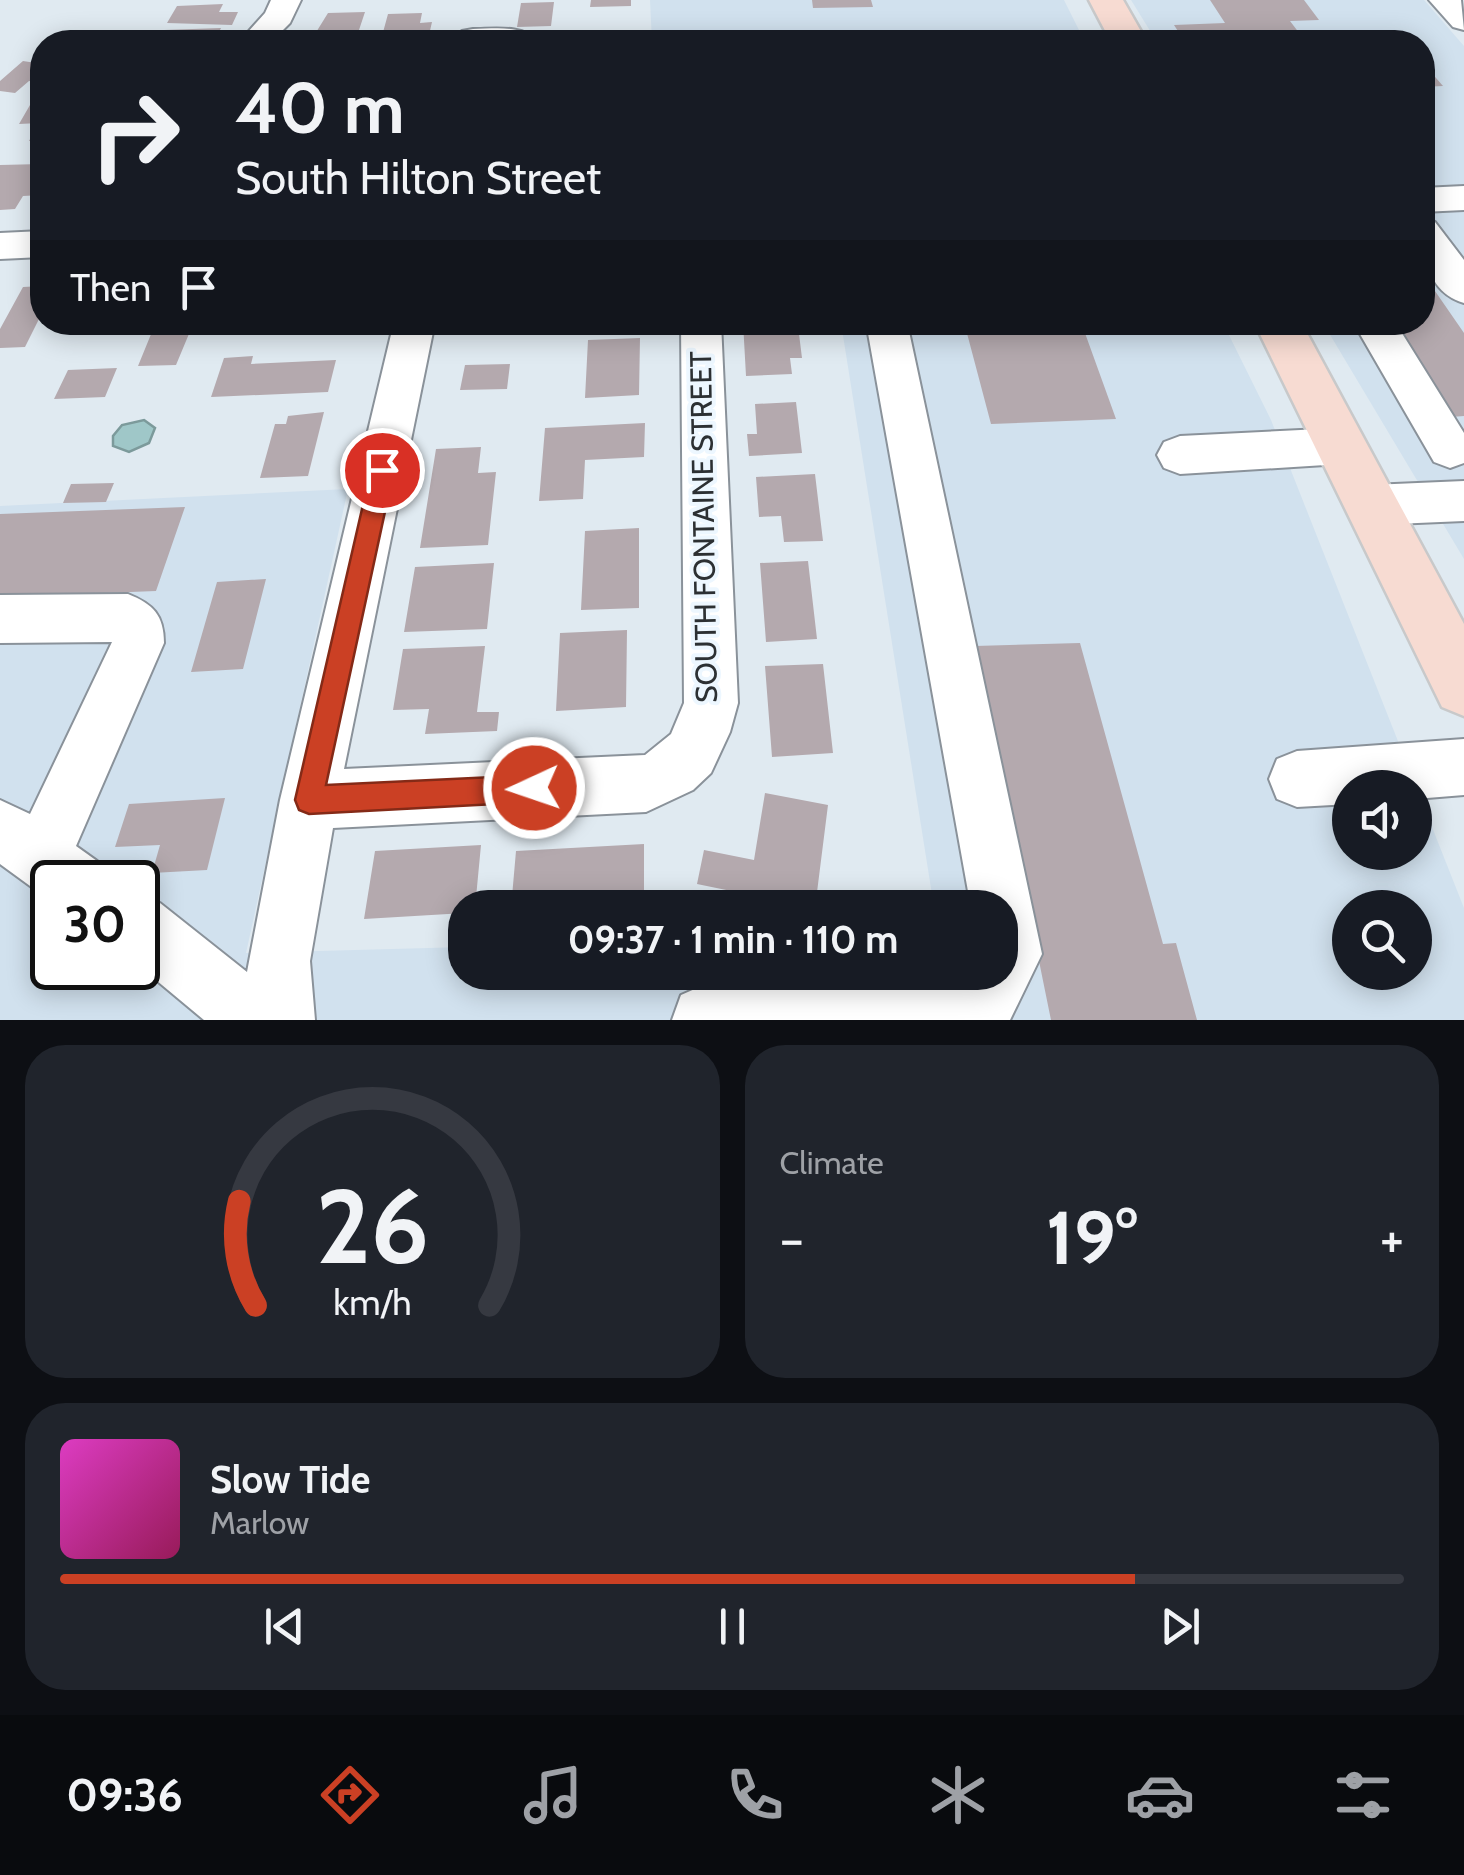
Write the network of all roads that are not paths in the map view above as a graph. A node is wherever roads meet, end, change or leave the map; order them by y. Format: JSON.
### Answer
{"nodes":[{"id":1,"x":286,"y":0,"type":"edge"},
{"id":2,"x":480,"y":0,"type":"edge"},
{"id":3,"x":1106,"y":0,"type":"edge"},
{"id":4,"x":1444,"y":0,"type":"edge"},
{"id":5,"x":1464,"y":22,"type":"edge"},
{"id":6,"x":266,"y":30,"type":"edge"},
{"id":7,"x":474,"y":30,"type":"edge"},
{"id":8,"x":1122,"y":30,"type":"edge"},
{"id":9,"x":1464,"y":198,"type":"edge"},
{"id":10,"x":1435,"y":199,"type":"edge"},
{"id":11,"x":1436,"y":243,"type":"edge"},
{"id":12,"x":30,"y":245,"type":"edge"},
{"id":13,"x":0,"y":246,"type":"edge"},
{"id":14,"x":1464,"y":289,"type":"edge"},
{"id":15,"x":412,"y":335,"type":"edge"},
{"id":16,"x":701,"y":335,"type":"edge"},
{"id":17,"x":889,"y":335,"type":"edge"},
{"id":18,"x":1284,"y":335,"type":"edge"},
{"id":19,"x":1382,"y":335,"type":"edge"},
{"id":20,"x":1341,"y":446,"type":"junction"},
{"id":21,"x":1457,"y":448,"type":"edge"},
{"id":22,"x":1180,"y":455,"type":"dead end"},
{"id":23,"x":1450,"y":502,"type":"edge"},
{"id":24,"x":1371,"y":505,"type":"junction"},
{"id":25,"x":0,"y":619,"type":"edge"},
{"id":26,"x":1464,"y":686,"type":"edge"},
{"id":27,"x":1464,"y":767,"type":"edge"},
{"id":28,"x":1298,"y":779,"type":"dead end"},
{"id":29,"x":309,"y":800,"type":"junction"},
{"id":30,"x":38,"y":857,"type":"edge"},
{"id":31,"x":160,"y":943,"type":"edge"},
{"id":32,"x":281,"y":1000,"type":"edge"},
{"id":33,"x":704,"y":1018,"type":"edge"}],
"edges":[{"from":1,"to":6,"type":"street"},
{"from":2,"to":7,"type":"street"},
{"from":3,"to":8,"type":"main road"},
{"from":4,"to":5,"type":"street"},
{"from":9,"to":10,"type":"street"},
{"from":11,"to":14,"type":"street"},
{"from":12,"to":13,"type":"street"},
{"from":15,"to":29,"type":"street"},
{"from":16,"to":29,"type":"street","name":"SOUTH FONTAINE STREET"},
{"from":17,"to":33,"type":"street"},
{"from":18,"to":20,"type":"main road"},
{"from":19,"to":21,"type":"street"},
{"from":20,"to":22,"type":"street"},
{"from":20,"to":24,"type":"main road"},
{"from":21,"to":23,"type":"street"},
{"from":23,"to":24,"type":"street"},
{"from":24,"to":26,"type":"main road"},
{"from":25,"to":30,"type":"street"},
{"from":27,"to":28,"type":"street"},
{"from":29,"to":32,"type":"street"},
{"from":31,"to":32,"type":"street"}]}
